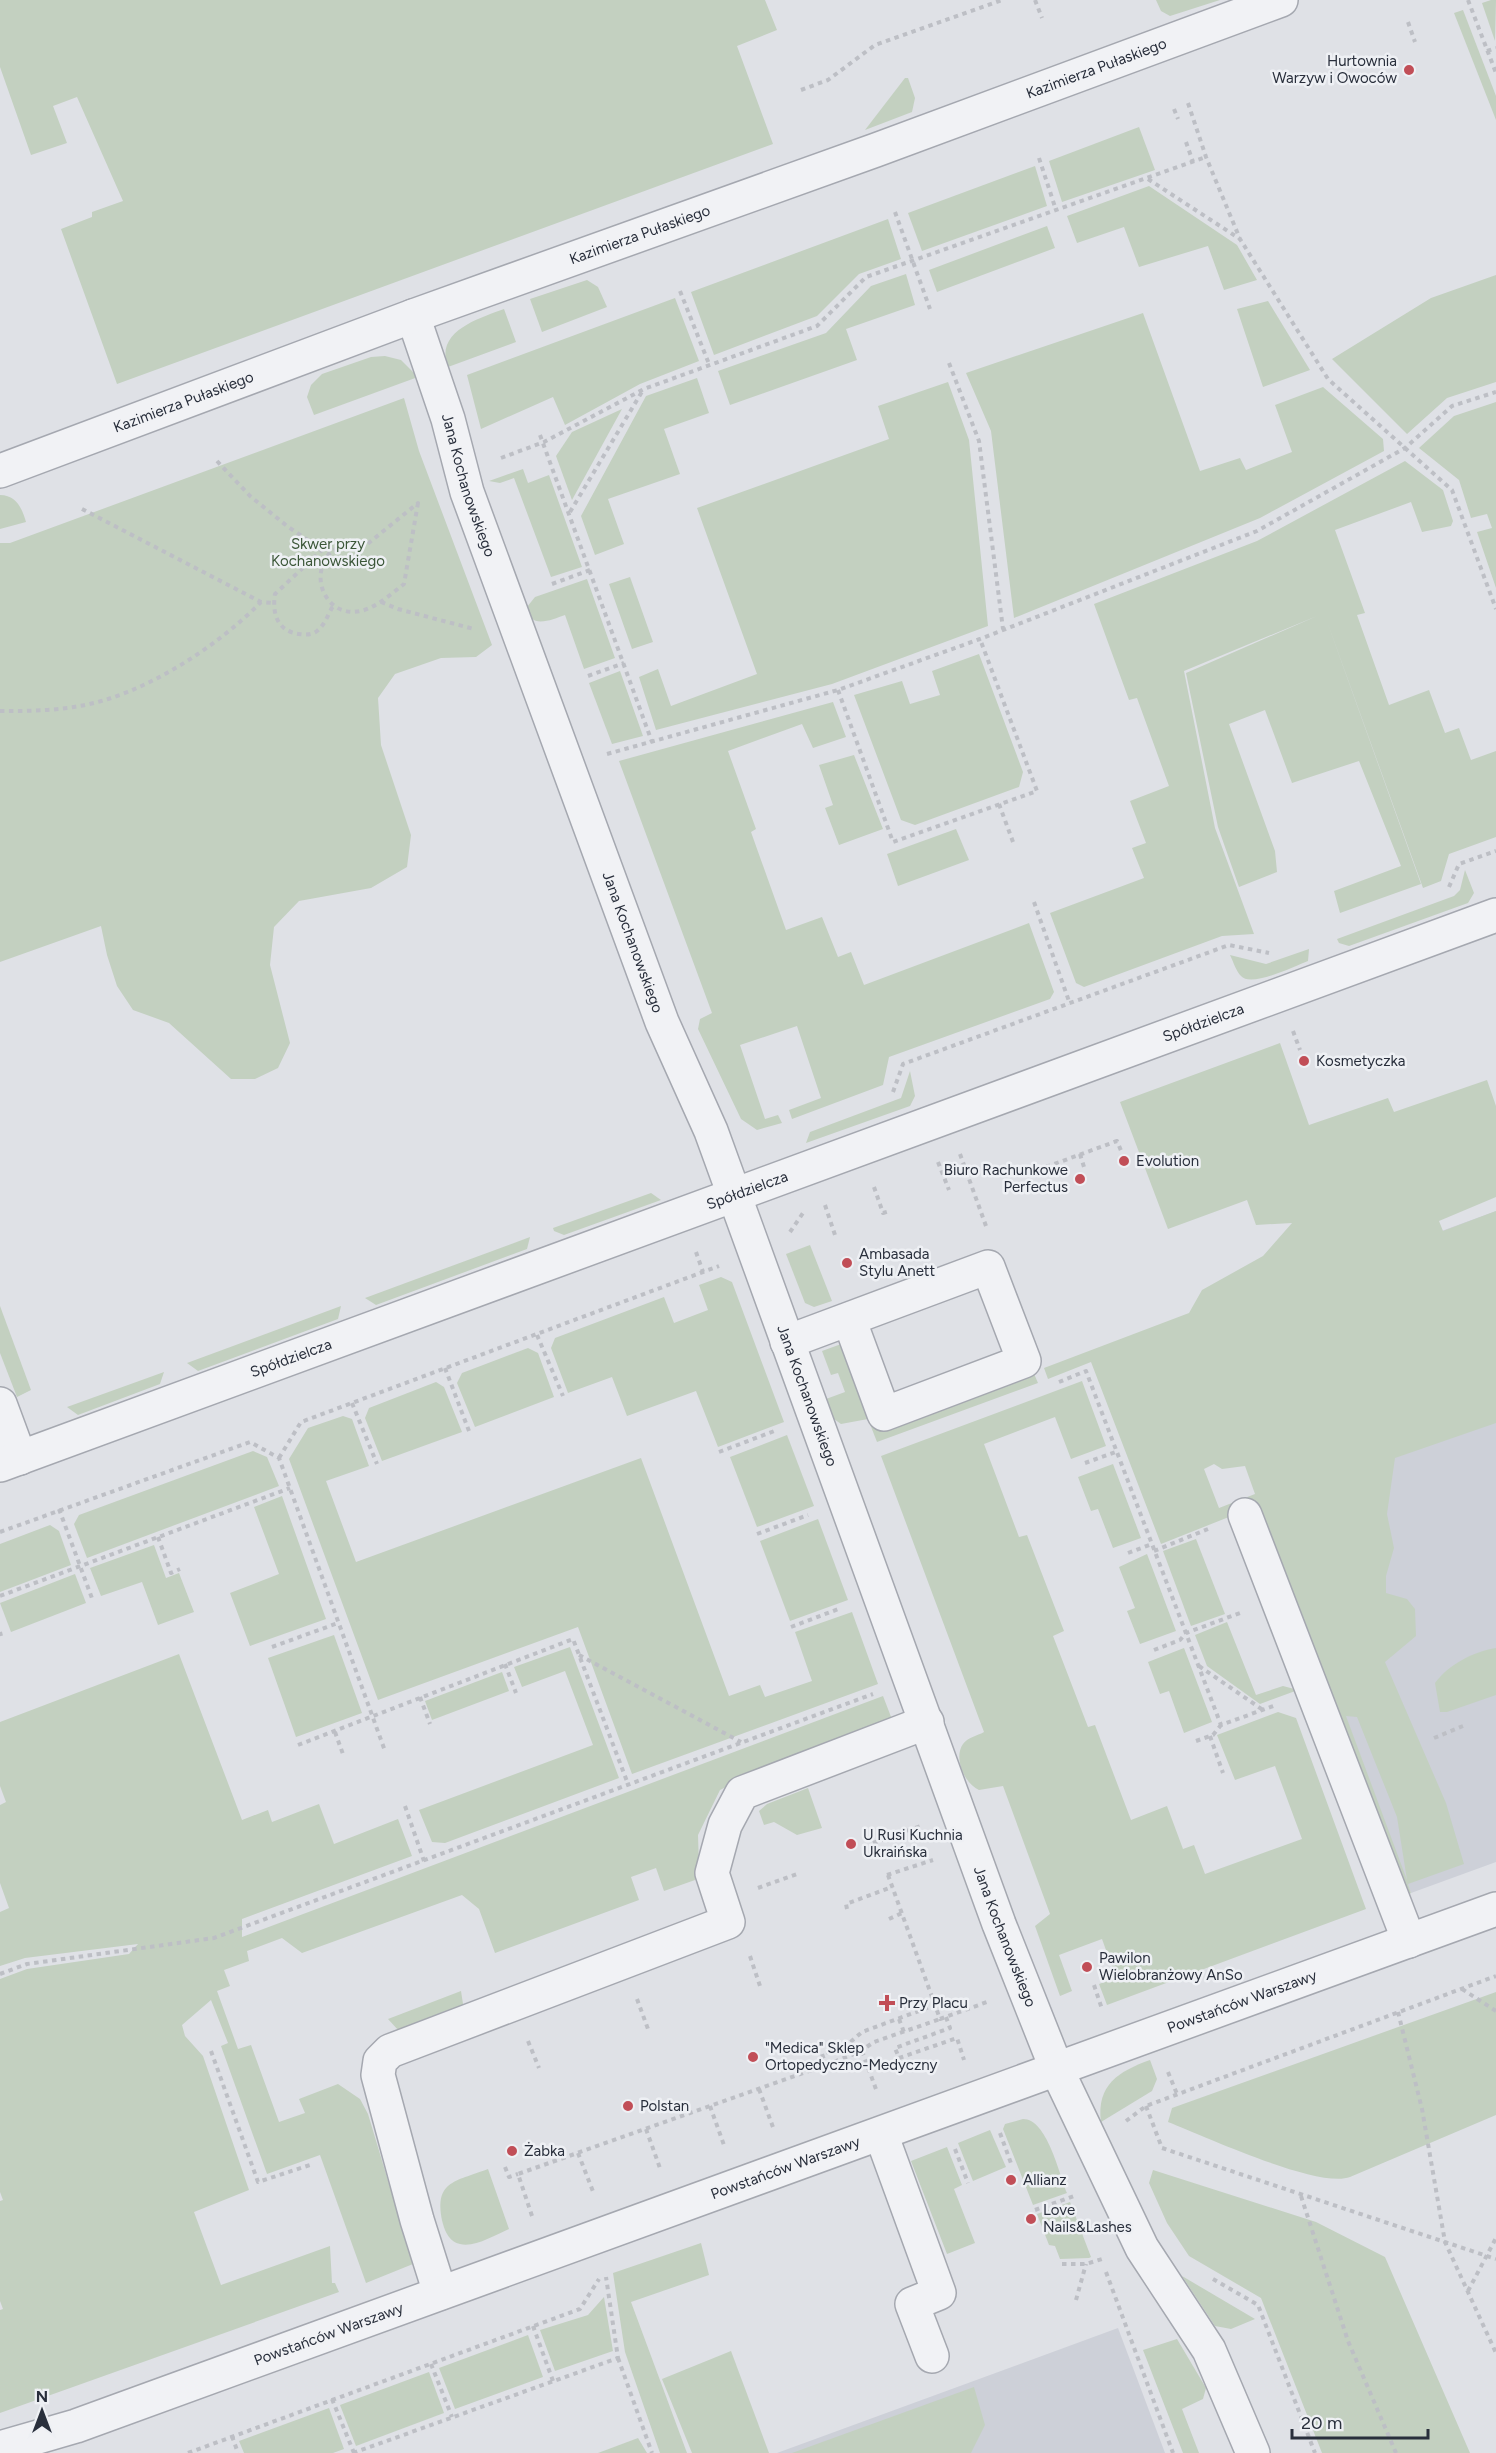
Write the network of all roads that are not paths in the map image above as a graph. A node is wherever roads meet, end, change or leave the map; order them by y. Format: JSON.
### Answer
{"nodes":[{"id":1,"x":1281,"y":0,"type":"edge"},
{"id":2,"x":413,"y":316,"type":"junction"},
{"id":3,"x":0,"y":471,"type":"edge"},
{"id":4,"x":1496,"y":915,"type":"edge"},
{"id":5,"x":734,"y":1194,"type":"junction"},
{"id":6,"x":849,"y":1319,"type":"junction"},
{"id":7,"x":787,"y":1341,"type":"junction"},
{"id":8,"x":0,"y":1404,"type":"edge"},
{"id":9,"x":10,"y":1461,"type":"edge"},
{"id":10,"x":1245,"y":1515,"type":"dead end"},
{"id":11,"x":927,"y":1722,"type":"junction"},
{"id":12,"x":1496,"y":1909,"type":"edge"},
{"id":13,"x":1408,"y":1941,"type":"junction"},
{"id":14,"x":1057,"y":2070,"type":"junction"},
{"id":15,"x":881,"y":2134,"type":"junction"},
{"id":16,"x":440,"y":2293,"type":"junction"},
{"id":17,"x":932,"y":2356,"type":"dead end"},
{"id":18,"x":76,"y":2426,"type":"junction"},
{"id":19,"x":0,"y":2448,"type":"edge"},
{"id":20,"x":19,"y":2453,"type":"edge"},
{"id":21,"x":1253,"y":2453,"type":"edge"}],
"edges":[{"from":1,"to":2,"type":"street","name":"Kazimierza Pułaskiego"},
{"from":2,"to":3,"type":"street","name":"Kazimierza Pułaskiego"},
{"from":2,"to":5,"type":"street","name":"Jana Kochanowskiego"},
{"from":4,"to":5,"type":"street","name":"Spółdzielcza"},
{"from":5,"to":7,"type":"street","name":"Jana Kochanowskiego"},
{"from":5,"to":9,"type":"street","name":"Spółdzielcza"},
{"from":6,"to":6,"type":"street"},
{"from":6,"to":7,"type":"street"},
{"from":7,"to":11,"type":"street","name":"Jana Kochanowskiego"},
{"from":8,"to":9,"type":"street"},
{"from":10,"to":13,"type":"street"},
{"from":11,"to":14,"type":"street","name":"Jana Kochanowskiego"},
{"from":11,"to":16,"type":"street"},
{"from":12,"to":13,"type":"street","name":"Powstańców Warszawy"},
{"from":13,"to":14,"type":"street","name":"Powstańców Warszawy"},
{"from":14,"to":15,"type":"street","name":"Powstańców Warszawy"},
{"from":14,"to":21,"type":"street","name":"Jana Kochanowskiego"},
{"from":15,"to":16,"type":"street","name":"Powstańców Warszawy"},
{"from":15,"to":17,"type":"street"},
{"from":16,"to":18,"type":"street","name":"Powstańców Warszawy"},
{"from":18,"to":19,"type":"street","name":"Powstańców Warszawy"},
{"from":18,"to":20,"type":"street","name":"Powstańców Warszawy"}]}
